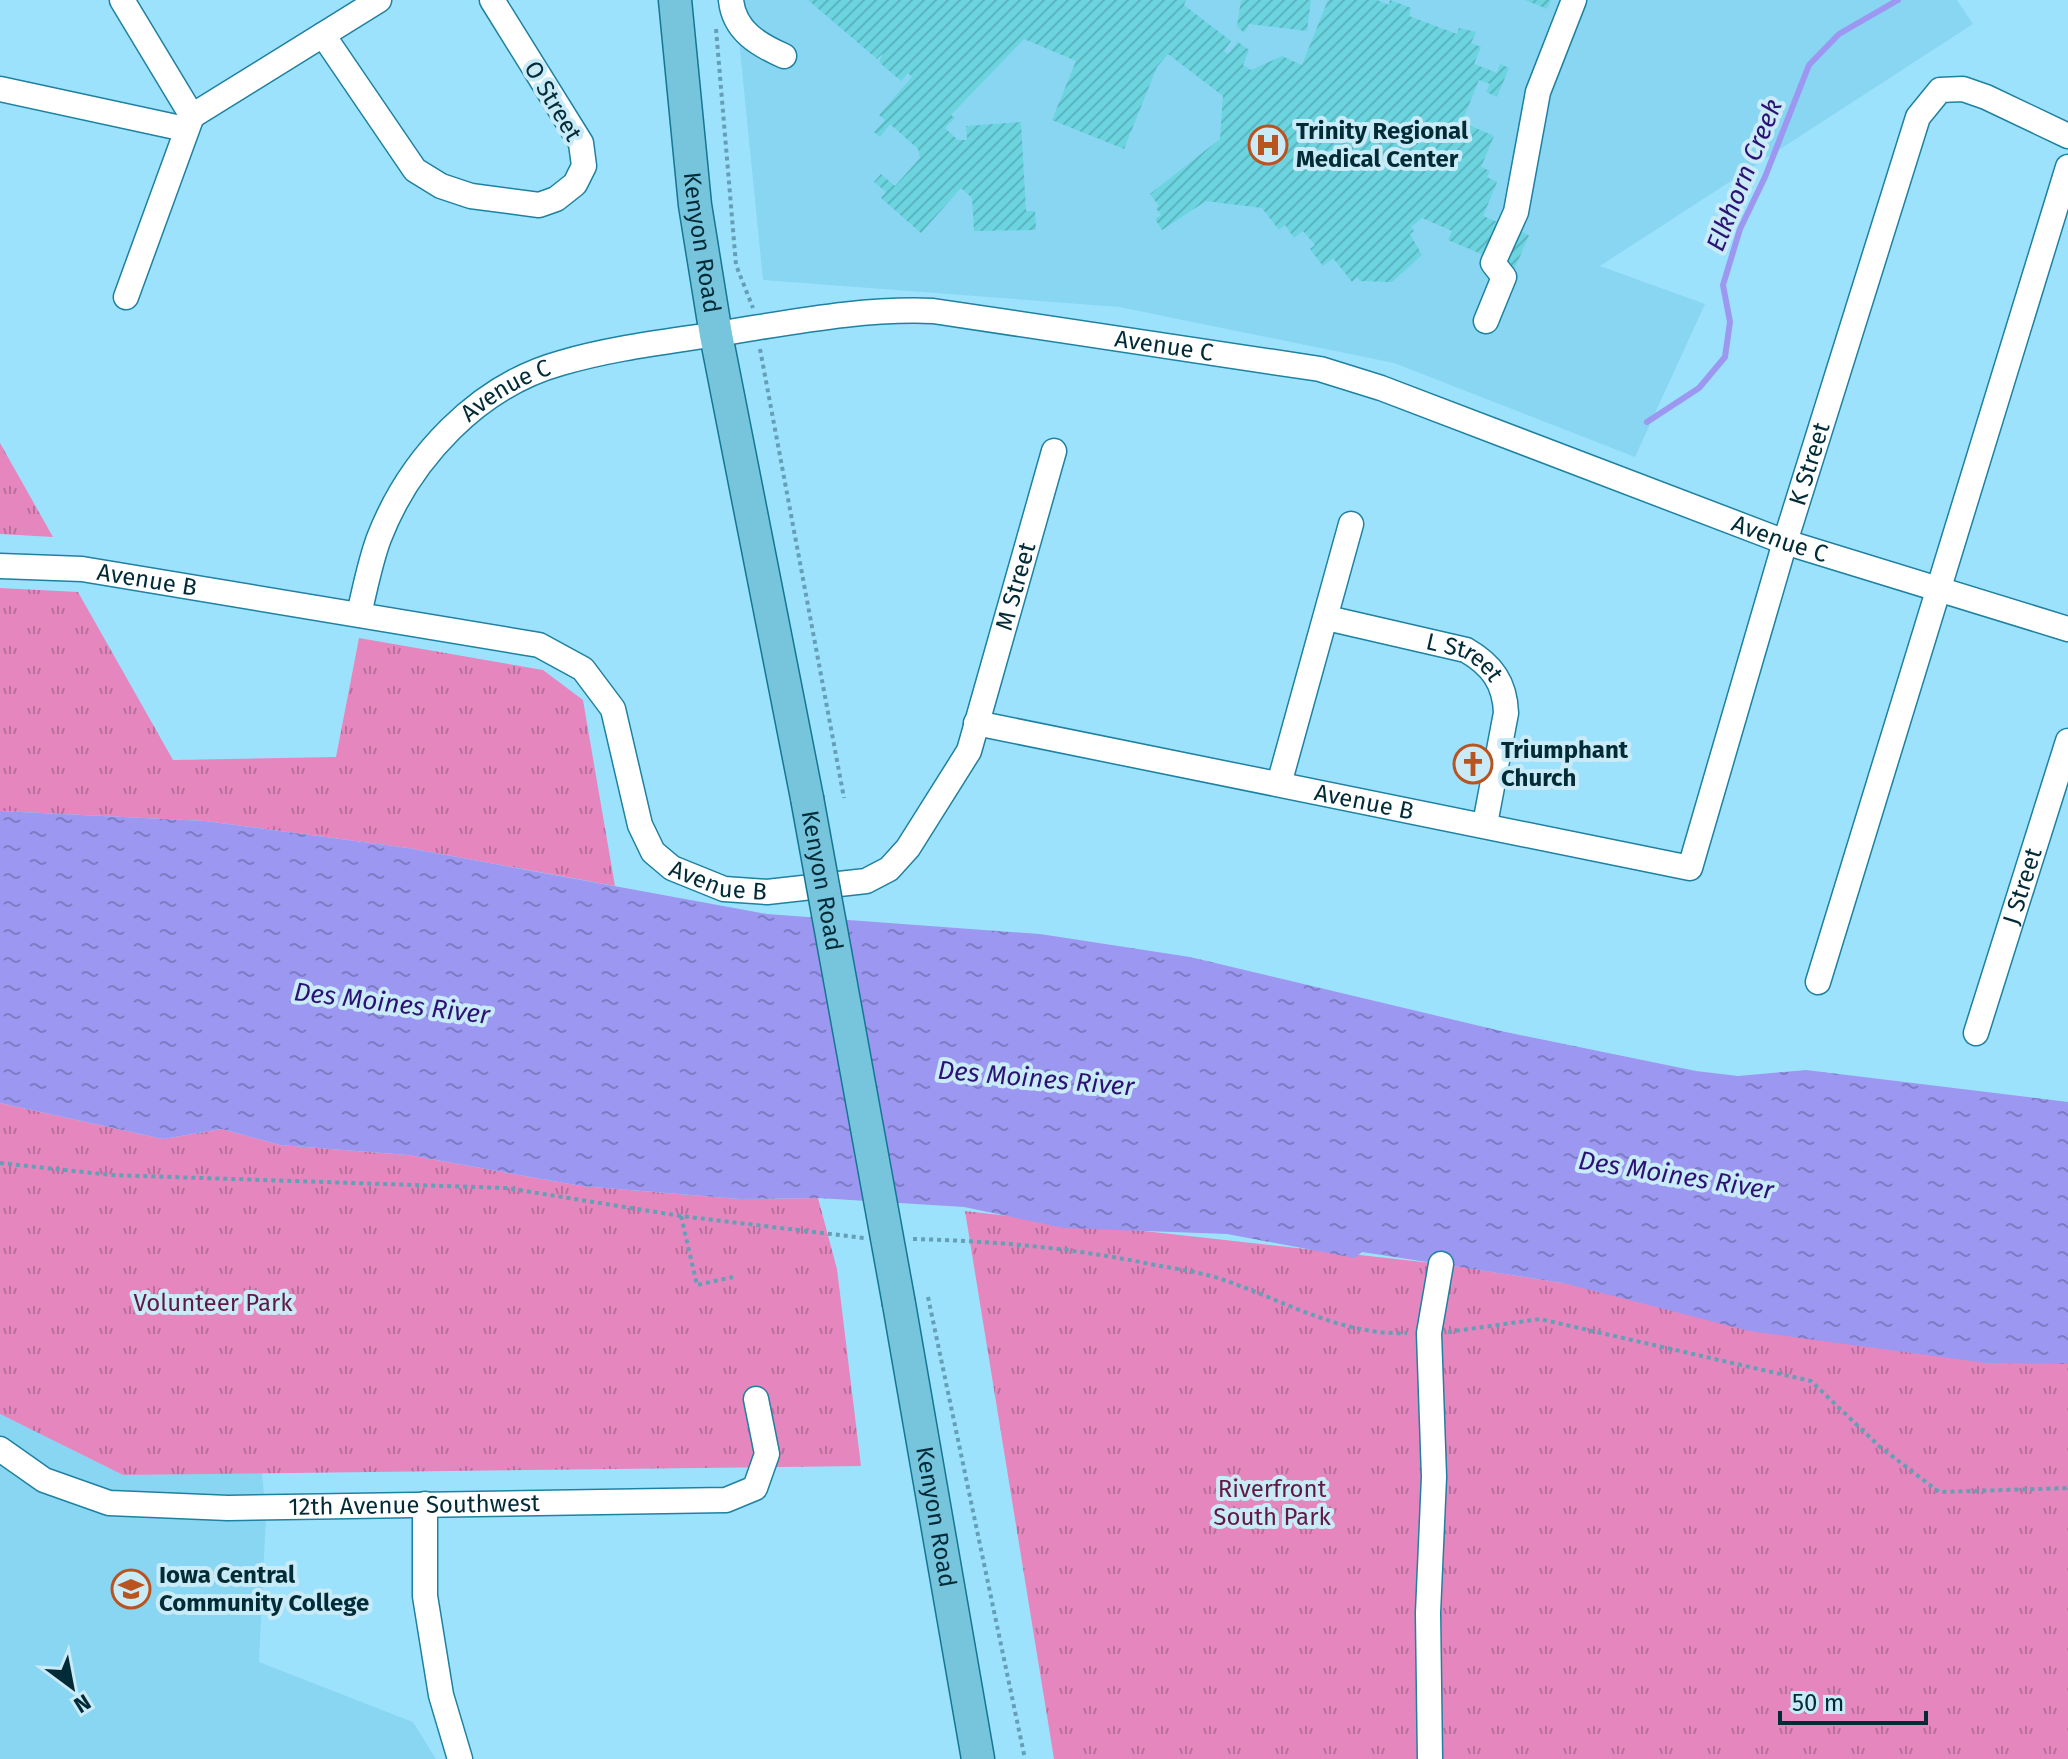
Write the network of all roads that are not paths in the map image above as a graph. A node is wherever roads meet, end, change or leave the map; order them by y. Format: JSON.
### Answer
{"nodes":[{"id":1,"x":122,"y":0,"type":"edge"},
{"id":2,"x":379,"y":0,"type":"edge"},
{"id":3,"x":492,"y":0,"type":"edge"},
{"id":4,"x":675,"y":0,"type":"edge"},
{"id":5,"x":1574,"y":0,"type":"edge"},
{"id":6,"x":723,"y":8,"type":"edge"},
{"id":7,"x":323,"y":35,"type":"junction"},
{"id":8,"x":784,"y":56,"type":"dead end"},
{"id":9,"x":0,"y":89,"type":"edge"},
{"id":10,"x":189,"y":122,"type":"junction"},
{"id":11,"x":2068,"y":136,"type":"edge"},
{"id":12,"x":2068,"y":167,"type":"edge"},
{"id":13,"x":126,"y":297,"type":"dead end"},
{"id":14,"x":1486,"y":321,"type":"dead end"},
{"id":15,"x":716,"y":335,"type":"junction"},
{"id":16,"x":1054,"y":451,"type":"dead end"},
{"id":17,"x":1351,"y":524,"type":"dead end"},
{"id":18,"x":1785,"y":542,"type":"junction"},
{"id":19,"x":0,"y":566,"type":"edge"},
{"id":20,"x":1941,"y":589,"type":"junction"},
{"id":21,"x":359,"y":614,"type":"junction"},
{"id":22,"x":1327,"y":618,"type":"junction"},
{"id":23,"x":2068,"y":629,"type":"edge"},
{"id":24,"x":976,"y":723,"type":"junction"},
{"id":25,"x":2068,"y":741,"type":"edge"},
{"id":26,"x":1279,"y":784,"type":"junction"},
{"id":27,"x":1485,"y":824,"type":"junction"},
{"id":28,"x":1818,"y":982,"type":"dead end"},
{"id":29,"x":1976,"y":1033,"type":"dead end"},
{"id":30,"x":1441,"y":1264,"type":"dead end"},
{"id":31,"x":756,"y":1399,"type":"dead end"},
{"id":32,"x":0,"y":1449,"type":"edge"},
{"id":33,"x":425,"y":1504,"type":"junction"},
{"id":34,"x":460,"y":1759,"type":"edge"},
{"id":35,"x":978,"y":1759,"type":"edge"},
{"id":36,"x":1430,"y":1759,"type":"edge"}],
"edges":[{"from":1,"to":10,"type":"street"},
{"from":2,"to":7,"type":"street"},
{"from":3,"to":7,"type":"street","name":"O Street"},
{"from":4,"to":15,"type":"main road","name":"Kenyon Road"},
{"from":5,"to":14,"type":"street"},
{"from":6,"to":8,"type":"street"},
{"from":7,"to":10,"type":"street"},
{"from":9,"to":10,"type":"street"},
{"from":10,"to":13,"type":"street"},
{"from":11,"to":18,"type":"street","name":"K Street"},
{"from":12,"to":20,"type":"street"},
{"from":15,"to":18,"type":"street","name":"Avenue C"},
{"from":15,"to":21,"type":"street","name":"Avenue C"},
{"from":15,"to":35,"type":"main road","name":"Kenyon Road","bridge":true},
{"from":16,"to":24,"type":"street","name":"M Street"},
{"from":17,"to":22,"type":"street"},
{"from":18,"to":20,"type":"street","name":"Avenue C"},
{"from":18,"to":27,"type":"street","name":"K Street"},
{"from":19,"to":21,"type":"street","name":"Avenue B"},
{"from":20,"to":23,"type":"street","name":"Avenue C"},
{"from":20,"to":28,"type":"street"},
{"from":21,"to":24,"type":"street","name":"Avenue B"},
{"from":22,"to":26,"type":"street"},
{"from":22,"to":27,"type":"street","name":"L Street"},
{"from":24,"to":26,"type":"street","name":"Avenue B"},
{"from":25,"to":29,"type":"street","name":"J Street"},
{"from":26,"to":27,"type":"street","name":"Avenue B"},
{"from":30,"to":36,"type":"street"},
{"from":31,"to":33,"type":"street","name":"12th Avenue Southwest"},
{"from":32,"to":33,"type":"street","name":"12th Avenue Southwest"},
{"from":33,"to":34,"type":"street"}]}
